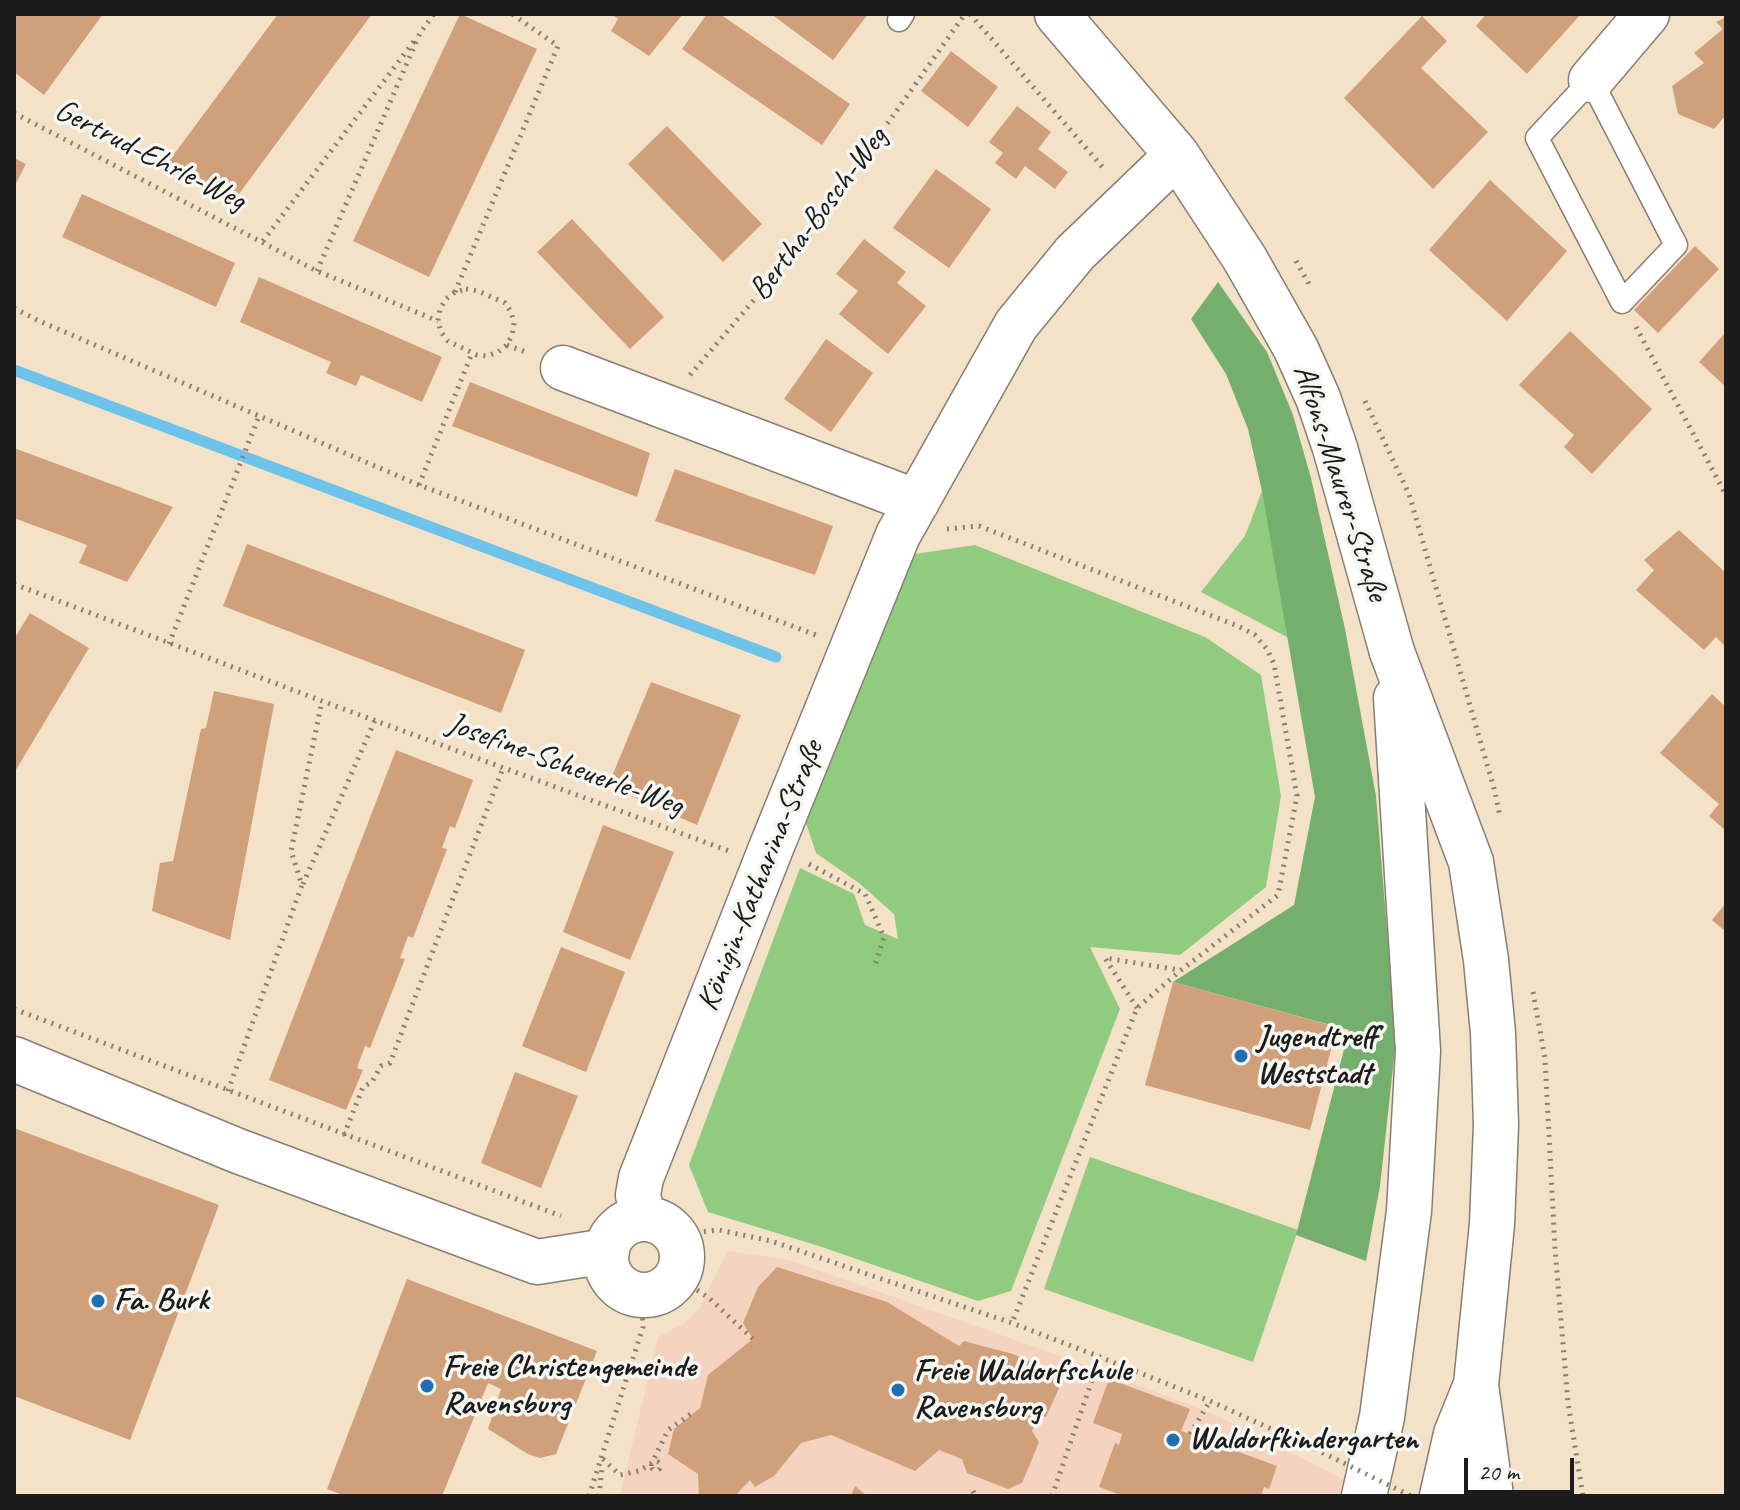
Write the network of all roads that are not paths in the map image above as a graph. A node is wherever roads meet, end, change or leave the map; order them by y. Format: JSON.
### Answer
{"nodes":[{"id":1,"x":1057,"y":14,"type":"edge"},
{"id":2,"x":1647,"y":14,"type":"edge"},
{"id":3,"x":1591,"y":80,"type":"junction"},
{"id":4,"x":1177,"y":155,"type":"junction"},
{"id":5,"x":563,"y":368,"type":"dead end"},
{"id":6,"x":908,"y":518,"type":"junction"},
{"id":7,"x":1392,"y":652,"type":"junction"},
{"id":8,"x":14,"y":1059,"type":"edge"},
{"id":9,"x":1476,"y":1385,"type":"junction"},
{"id":10,"x":1364,"y":1496,"type":"edge"},
{"id":11,"x":1442,"y":1496,"type":"edge"},
{"id":12,"x":1491,"y":1496,"type":"edge"}],
"edges":[{"from":1,"to":4,"type":"street","name":"Alfons-Maurer-Straße"},
{"from":2,"to":3,"type":"street"},
{"from":3,"to":3,"type":"lane"},
{"from":4,"to":6,"type":"street"},
{"from":4,"to":7,"type":"street","name":"Alfons-Maurer-Straße"},
{"from":5,"to":6,"type":"street"},
{"from":6,"to":8,"type":"street","name":"Königin-Katharina-Straße"},
{"from":7,"to":9,"type":"street"},
{"from":7,"to":10,"type":"street"},
{"from":9,"to":11,"type":"street"},
{"from":9,"to":12,"type":"street"}]}
